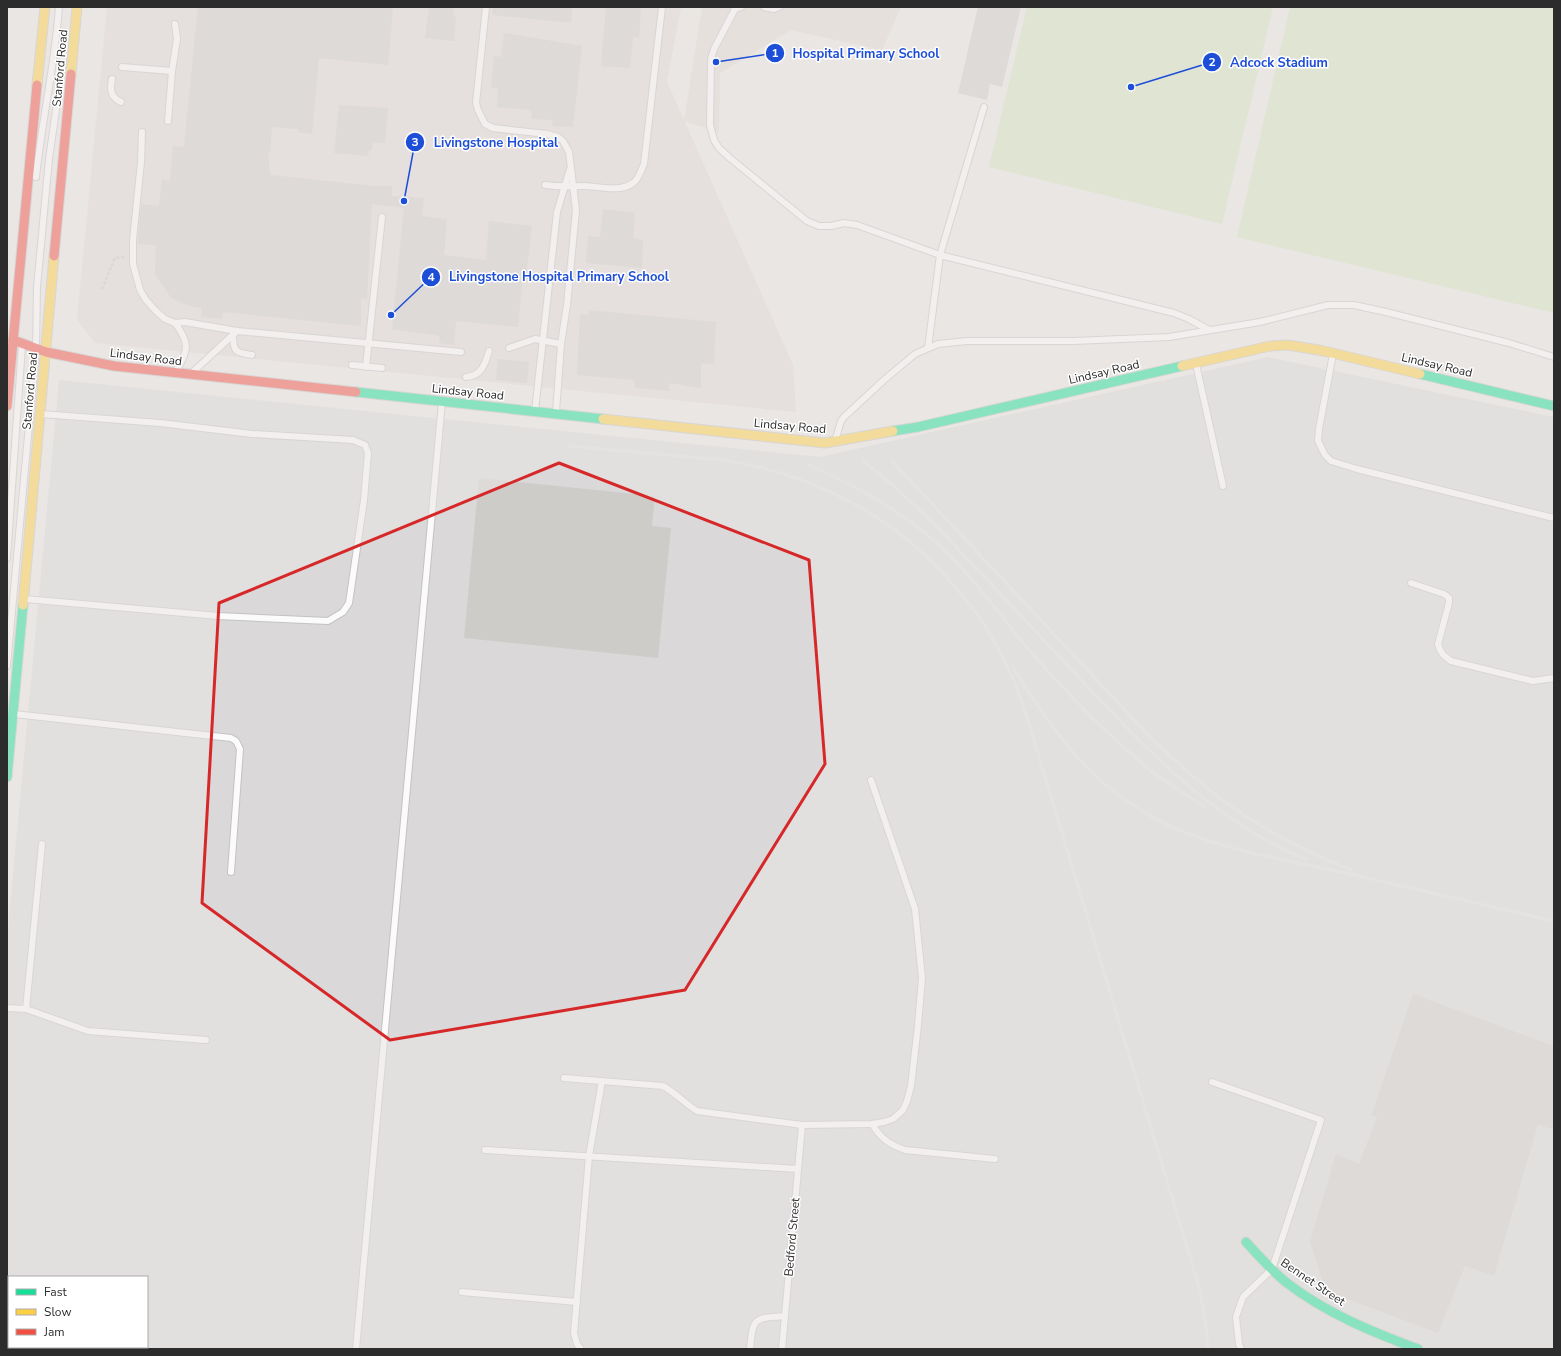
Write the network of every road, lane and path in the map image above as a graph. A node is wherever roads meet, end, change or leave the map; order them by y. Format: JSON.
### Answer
{"nodes":[{"id":1,"x":45,"y":7,"type":"edge"},
{"id":2,"x":59,"y":7,"type":"edge"},
{"id":3,"x":78,"y":7,"type":"edge"},
{"id":4,"x":486,"y":7,"type":"edge"},
{"id":5,"x":662,"y":7,"type":"edge"},
{"id":6,"x":741,"y":7,"type":"edge"},
{"id":7,"x":764,"y":7,"type":"edge"},
{"id":8,"x":779,"y":7,"type":"edge"},
{"id":9,"x":175,"y":24,"type":"dead end"},
{"id":10,"x":65,"y":50,"type":"dead end"},
{"id":11,"x":122,"y":67,"type":"dead end"},
{"id":12,"x":172,"y":71,"type":"junction"},
{"id":13,"x":112,"y":78,"type":"dead end"},
{"id":14,"x":121,"y":102,"type":"dead end"},
{"id":15,"x":984,"y":107,"type":"dead end"},
{"id":16,"x":168,"y":122,"type":"dead end"},
{"id":17,"x":142,"y":132,"type":"dead end"},
{"id":18,"x":571,"y":166,"type":"junction"},
{"id":19,"x":36,"y":184,"type":"dead end"},
{"id":20,"x":545,"y":185,"type":"dead end"},
{"id":21,"x":573,"y":187,"type":"junction"},
{"id":22,"x":564,"y":188,"type":"junction"},
{"id":23,"x":382,"y":217,"type":"dead end"},
{"id":24,"x":940,"y":255,"type":"junction"},
{"id":25,"x":133,"y":256,"type":"junction"},
{"id":26,"x":25,"y":284,"type":"dead end"},
{"id":27,"x":102,"y":289,"type":"dead end"},
{"id":28,"x":24,"y":292,"type":"dead end"},
{"id":29,"x":175,"y":323,"type":"junction"},
{"id":30,"x":1208,"y":330,"type":"junction"},
{"id":31,"x":235,"y":333,"type":"junction"},
{"id":32,"x":19,"y":340,"type":"junction"},
{"id":33,"x":543,"y":340,"type":"junction"},
{"id":34,"x":368,"y":343,"type":"junction"},
{"id":35,"x":561,"y":344,"type":"junction"},
{"id":36,"x":36,"y":348,"type":"junction"},
{"id":37,"x":510,"y":348,"type":"dead end"},
{"id":38,"x":928,"y":348,"type":"junction"},
{"id":39,"x":489,"y":351,"type":"dead end"},
{"id":40,"x":46,"y":352,"type":"junction"},
{"id":41,"x":461,"y":352,"type":"dead end"},
{"id":42,"x":1334,"y":353,"type":"junction"},
{"id":43,"x":252,"y":355,"type":"dead end"},
{"id":44,"x":1554,"y":357,"type":"edge"},
{"id":45,"x":1196,"y":363,"type":"junction"},
{"id":46,"x":352,"y":366,"type":"dead end"},
{"id":47,"x":366,"y":367,"type":"junction"},
{"id":48,"x":382,"y":368,"type":"dead end"},
{"id":49,"x":175,"y":373,"type":"junction"},
{"id":50,"x":191,"y":374,"type":"junction"},
{"id":51,"x":466,"y":377,"type":"dead end"},
{"id":52,"x":442,"y":401,"type":"junction"},
{"id":53,"x":7,"y":406,"type":"edge"},
{"id":54,"x":1554,"y":406,"type":"edge"},
{"id":55,"x":535,"y":411,"type":"junction"},
{"id":56,"x":556,"y":413,"type":"junction"},
{"id":57,"x":40,"y":414,"type":"junction"},
{"id":58,"x":835,"y":442,"type":"junction"},
{"id":59,"x":1224,"y":486,"type":"dead end"},
{"id":60,"x":1554,"y":518,"type":"edge"},
{"id":61,"x":7,"y":558,"type":"edge"},
{"id":62,"x":1410,"y":583,"type":"dead end"},
{"id":63,"x":23,"y":598,"type":"junction"},
{"id":64,"x":7,"y":666,"type":"edge"},
{"id":65,"x":1554,"y":678,"type":"edge"},
{"id":66,"x":13,"y":714,"type":"junction"},
{"id":67,"x":7,"y":777,"type":"edge"},
{"id":68,"x":871,"y":780,"type":"dead end"},
{"id":69,"x":42,"y":844,"type":"dead end"},
{"id":70,"x":231,"y":872,"type":"dead end"},
{"id":71,"x":7,"y":1008,"type":"edge"},
{"id":72,"x":26,"y":1009,"type":"junction"},
{"id":73,"x":206,"y":1040,"type":"dead end"},
{"id":74,"x":564,"y":1078,"type":"dead end"},
{"id":75,"x":602,"y":1081,"type":"junction"},
{"id":76,"x":1212,"y":1082,"type":"dead end"},
{"id":77,"x":872,"y":1124,"type":"junction"},
{"id":78,"x":802,"y":1125,"type":"junction"},
{"id":79,"x":485,"y":1150,"type":"dead end"},
{"id":80,"x":590,"y":1156,"type":"junction"},
{"id":81,"x":995,"y":1159,"type":"dead end"},
{"id":82,"x":798,"y":1169,"type":"junction"},
{"id":83,"x":1246,"y":1242,"type":"dead end"},
{"id":84,"x":1272,"y":1269,"type":"junction"},
{"id":85,"x":462,"y":1292,"type":"dead end"},
{"id":86,"x":577,"y":1302,"type":"junction"},
{"id":87,"x":785,"y":1316,"type":"junction"},
{"id":88,"x":356,"y":1349,"type":"edge"},
{"id":89,"x":581,"y":1349,"type":"edge"},
{"id":90,"x":750,"y":1349,"type":"edge"},
{"id":91,"x":782,"y":1349,"type":"edge"},
{"id":92,"x":1241,"y":1349,"type":"edge"},
{"id":93,"x":1418,"y":1349,"type":"edge"}],
"edges":[{"from":1,"to":32,"type":"street","name":"Stanford Road"},
{"from":2,"to":19,"type":"lane"},
{"from":3,"to":40,"type":"street","name":"Stanford Road"},
{"from":4,"to":18,"type":"lane"},
{"from":5,"to":21,"type":"lane"},
{"from":6,"to":24,"type":"lane"},
{"from":7,"to":8,"type":"lane"},
{"from":9,"to":12,"type":"lane"},
{"from":10,"to":36,"type":"lane"},
{"from":11,"to":12,"type":"lane"},
{"from":12,"to":16,"type":"lane"},
{"from":13,"to":14,"type":"lane"},
{"from":15,"to":24,"type":"lane"},
{"from":17,"to":25,"type":"lane"},
{"from":18,"to":21,"type":"lane"},
{"from":18,"to":22,"type":"lane"},
{"from":20,"to":22,"type":"lane"},
{"from":21,"to":22,"type":"lane"},
{"from":21,"to":35,"type":"lane"},
{"from":22,"to":33,"type":"lane"},
{"from":23,"to":34,"type":"lane"},
{"from":24,"to":30,"type":"lane"},
{"from":24,"to":38,"type":"lane"},
{"from":25,"to":27,"type":"path"},
{"from":25,"to":29,"type":"lane"},
{"from":26,"to":28,"type":"lane"},
{"from":29,"to":31,"type":"lane"},
{"from":29,"to":49,"type":"lane"},
{"from":30,"to":38,"type":"lane"},
{"from":30,"to":44,"type":"lane"},
{"from":31,"to":34,"type":"lane"},
{"from":31,"to":43,"type":"lane"},
{"from":31,"to":50,"type":"lane"},
{"from":32,"to":36,"type":"street","name":"Lindsay Road"},
{"from":32,"to":53,"type":"street","name":"Stanford Road"},
{"from":32,"to":61,"type":"lane"},
{"from":33,"to":35,"type":"lane"},
{"from":33,"to":37,"type":"lane"},
{"from":33,"to":55,"type":"lane"},
{"from":34,"to":41,"type":"lane"},
{"from":34,"to":47,"type":"lane"},
{"from":35,"to":56,"type":"lane"},
{"from":36,"to":40,"type":"street","name":"Lindsay Road"},
{"from":36,"to":64,"type":"lane"},
{"from":38,"to":58,"type":"lane"},
{"from":39,"to":51,"type":"lane"},
{"from":40,"to":49,"type":"street","name":"Lindsay Road"},
{"from":40,"to":57,"type":"street","name":"Stanford Road"},
{"from":42,"to":45,"type":"street","name":"Lindsay Road"},
{"from":42,"to":54,"type":"street","name":"Lindsay Road"},
{"from":42,"to":60,"type":"lane"},
{"from":45,"to":58,"type":"street","name":"Lindsay Road"},
{"from":45,"to":59,"type":"lane"},
{"from":46,"to":47,"type":"lane"},
{"from":47,"to":48,"type":"lane"},
{"from":49,"to":50,"type":"street","name":"Lindsay Road"},
{"from":50,"to":52,"type":"street","name":"Lindsay Road"},
{"from":52,"to":55,"type":"street","name":"Lindsay Road"},
{"from":52,"to":88,"type":"lane"},
{"from":55,"to":56,"type":"street","name":"Lindsay Road"},
{"from":56,"to":58,"type":"street","name":"Lindsay Road"},
{"from":57,"to":63,"type":"street","name":"Stanford Road"},
{"from":57,"to":63,"type":"lane"},
{"from":62,"to":65,"type":"lane"},
{"from":63,"to":66,"type":"street","name":"Stanford Road"},
{"from":66,"to":67,"type":"street","name":"Stanford Road"},
{"from":66,"to":70,"type":"lane"},
{"from":68,"to":77,"type":"lane"},
{"from":69,"to":72,"type":"lane"},
{"from":71,"to":72,"type":"lane"},
{"from":72,"to":73,"type":"lane"},
{"from":74,"to":75,"type":"lane"},
{"from":75,"to":78,"type":"lane"},
{"from":75,"to":80,"type":"lane"},
{"from":76,"to":84,"type":"lane"},
{"from":77,"to":78,"type":"lane"},
{"from":77,"to":81,"type":"lane"},
{"from":78,"to":82,"type":"lane","name":"Bedford Street"},
{"from":79,"to":80,"type":"lane"},
{"from":80,"to":82,"type":"lane"},
{"from":80,"to":86,"type":"lane"},
{"from":82,"to":87,"type":"lane","name":"Bedford Street"},
{"from":83,"to":84,"type":"street","name":"Bennet Street"},
{"from":84,"to":92,"type":"lane"},
{"from":84,"to":93,"type":"street","name":"Bennet Street"},
{"from":85,"to":86,"type":"lane"},
{"from":86,"to":89,"type":"lane"},
{"from":87,"to":90,"type":"lane"},
{"from":87,"to":91,"type":"lane","name":"Bedford Street"}]}
